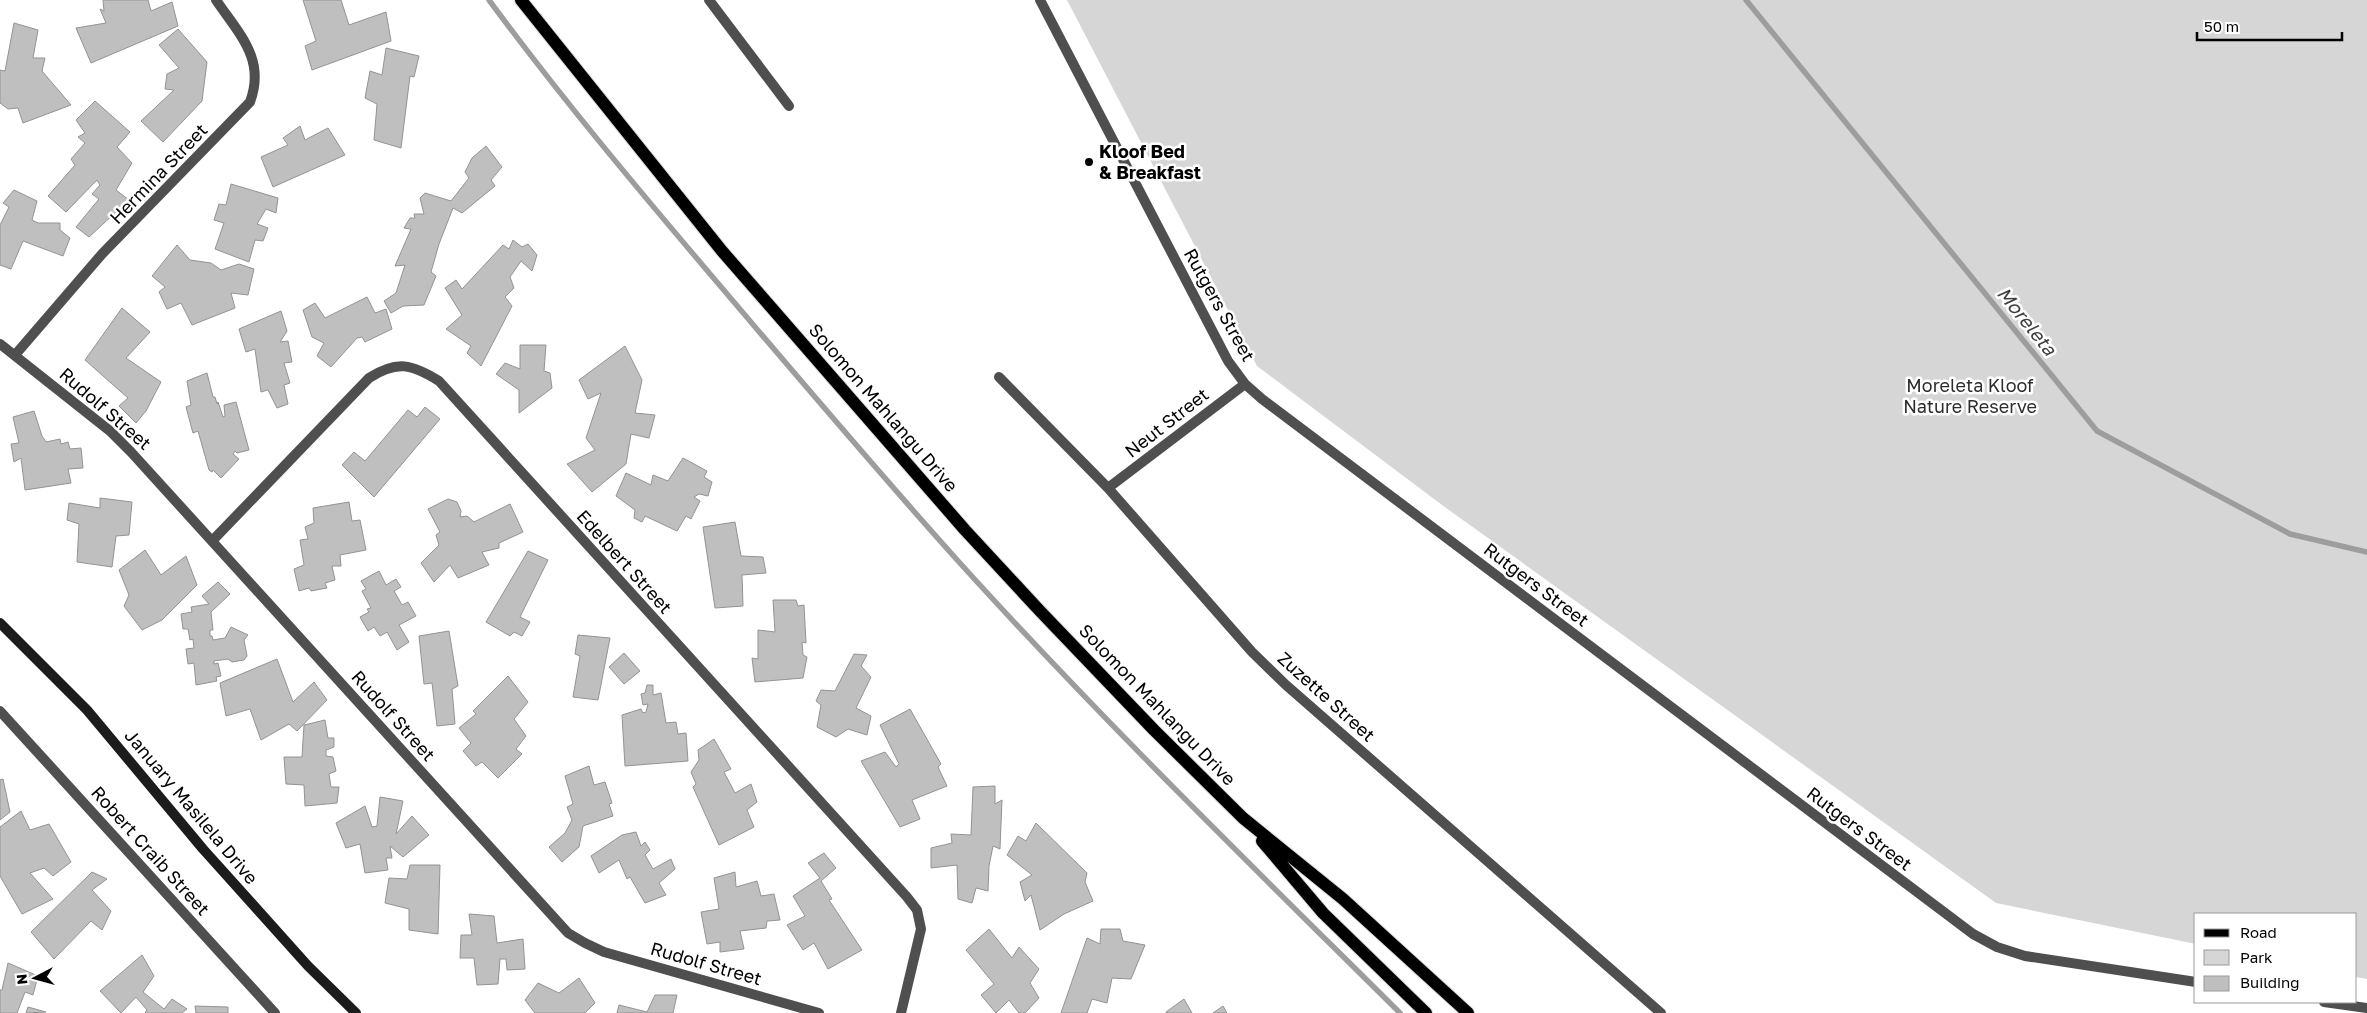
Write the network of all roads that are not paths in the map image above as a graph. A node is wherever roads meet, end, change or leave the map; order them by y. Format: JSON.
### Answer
{"nodes":[{"id":1,"x":216,"y":0,"type":"edge"},
{"id":2,"x":521,"y":0,"type":"edge"},
{"id":3,"x":708,"y":0,"type":"edge"},
{"id":4,"x":1040,"y":0,"type":"edge"},
{"id":5,"x":789,"y":106,"type":"dead end"},
{"id":6,"x":0,"y":344,"type":"edge"},
{"id":7,"x":15,"y":354,"type":"junction"},
{"id":8,"x":999,"y":377,"type":"dead end"},
{"id":9,"x":1245,"y":384,"type":"junction"},
{"id":10,"x":1108,"y":488,"type":"junction"},
{"id":11,"x":213,"y":540,"type":"junction"},
{"id":12,"x":0,"y":623,"type":"edge"},
{"id":13,"x":0,"y":711,"type":"edge"},
{"id":14,"x":1243,"y":818,"type":"junction"},
{"id":15,"x":2194,"y":982,"type":"edge"},
{"id":16,"x":2331,"y":1003,"type":"edge"},
{"id":17,"x":2367,"y":1008,"type":"edge"},
{"id":18,"x":275,"y":1013,"type":"edge"},
{"id":19,"x":356,"y":1013,"type":"edge"},
{"id":20,"x":819,"y":1013,"type":"edge"},
{"id":21,"x":901,"y":1013,"type":"edge"},
{"id":22,"x":1426,"y":1013,"type":"edge"},
{"id":23,"x":1468,"y":1013,"type":"edge"},
{"id":24,"x":1661,"y":1013,"type":"edge"}],
"edges":[{"from":1,"to":7,"type":"street","name":"Hermina Street"},
{"from":2,"to":14,"type":"main road","name":"Solomon Mahlangu Drive"},
{"from":3,"to":5,"type":"street"},
{"from":4,"to":9,"type":"street","name":"Rutgers Street"},
{"from":6,"to":7,"type":"street","name":"Rudolf Street"},
{"from":7,"to":11,"type":"street","name":"Rudolf Street"},
{"from":8,"to":10,"type":"street","name":"Zuzette Street"},
{"from":9,"to":10,"type":"street","name":"Neut Street"},
{"from":9,"to":15,"type":"street","name":"Rutgers Street"},
{"from":10,"to":24,"type":"street","name":"Zuzette Street"},
{"from":11,"to":20,"type":"street","name":"Rudolf Street"},
{"from":11,"to":21,"type":"street","name":"Edelbert Street"},
{"from":12,"to":19,"type":"main road","name":"January Masilela Drive"},
{"from":13,"to":18,"type":"street","name":"Robert Craib Street"},
{"from":14,"to":22,"type":"main road","name":"Solomon Mahlangu Drive"},
{"from":14,"to":23,"type":"main road","name":"Solomon Mahlangu Drive"},
{"from":16,"to":17,"type":"street"}]}
